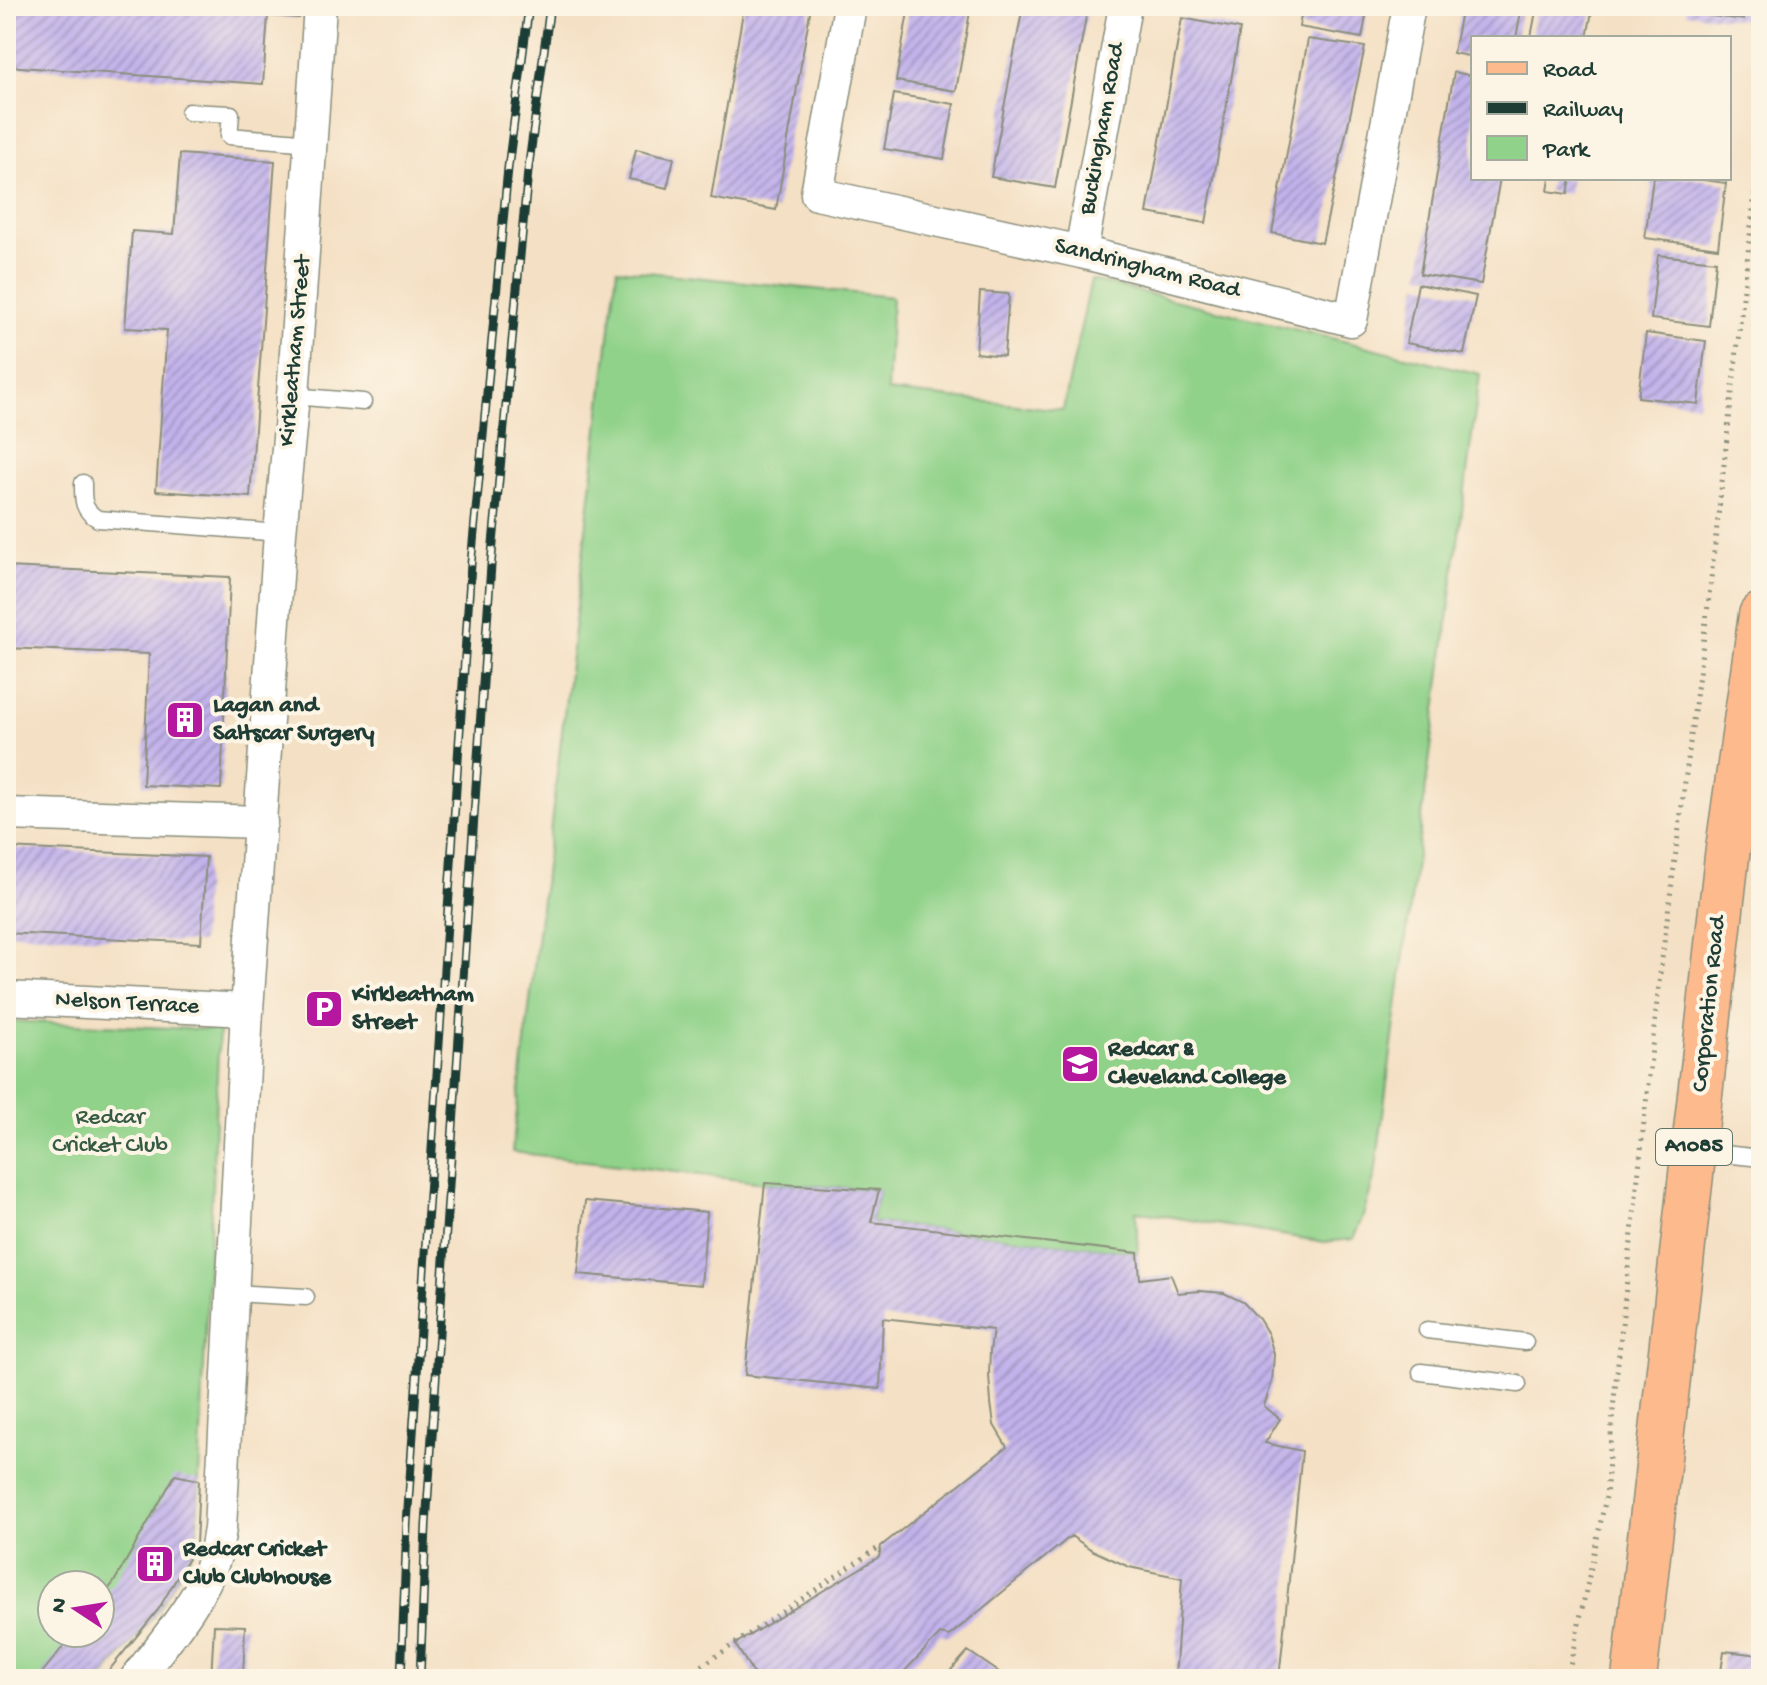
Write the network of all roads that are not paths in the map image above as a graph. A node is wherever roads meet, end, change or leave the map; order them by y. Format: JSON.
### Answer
{"nodes":[{"id":1,"x":320,"y":6,"type":"edge"},
{"id":2,"x":850,"y":6,"type":"edge"},
{"id":3,"x":1125,"y":6,"type":"edge"},
{"id":4,"x":1409,"y":6,"type":"edge"},
{"id":5,"x":189,"y":112,"type":"dead end"},
{"id":6,"x":311,"y":143,"type":"junction"},
{"id":7,"x":1081,"y":252,"type":"junction"},
{"id":8,"x":293,"y":396,"type":"junction"},
{"id":9,"x":363,"y":402,"type":"dead end"},
{"id":10,"x":83,"y":483,"type":"dead end"},
{"id":11,"x":280,"y":533,"type":"junction"},
{"id":12,"x":1761,"y":616,"type":"edge"},
{"id":13,"x":6,"y":814,"type":"edge"},
{"id":14,"x":261,"y":822,"type":"junction"},
{"id":15,"x":6,"y":998,"type":"edge"},
{"id":16,"x":247,"y":1010,"type":"junction"},
{"id":17,"x":1694,"y":1151,"type":"junction"},
{"id":18,"x":1761,"y":1158,"type":"edge"},
{"id":19,"x":232,"y":1293,"type":"junction"},
{"id":20,"x":306,"y":1297,"type":"dead end"},
{"id":21,"x":1427,"y":1330,"type":"dead end"},
{"id":22,"x":1525,"y":1342,"type":"dead end"},
{"id":23,"x":1421,"y":1372,"type":"dead end"},
{"id":24,"x":1518,"y":1384,"type":"dead end"},
{"id":25,"x":136,"y":1679,"type":"edge"},
{"id":26,"x":1634,"y":1679,"type":"edge"}],
"edges":[{"from":1,"to":6,"type":"street","name":"Kirkleatham Street"},
{"from":2,"to":7,"type":"street","name":"Sandringham Road"},
{"from":3,"to":7,"type":"street","name":"Buckingham Road"},
{"from":4,"to":7,"type":"street","name":"Sandringham Road"},
{"from":5,"to":6,"type":"lane"},
{"from":6,"to":8,"type":"street","name":"Kirkleatham Street"},
{"from":8,"to":9,"type":"lane"},
{"from":8,"to":11,"type":"street","name":"Kirkleatham Street"},
{"from":10,"to":11,"type":"lane"},
{"from":11,"to":14,"type":"street","name":"Kirkleatham Street"},
{"from":12,"to":17,"type":"main road","name":"Corporation Road","number":"A1085"},
{"from":13,"to":14,"type":"street"},
{"from":14,"to":16,"type":"street","name":"Kirkleatham Street"},
{"from":15,"to":16,"type":"street","name":"Nelson Terrace"},
{"from":16,"to":19,"type":"street","name":"Kirkleatham Street"},
{"from":17,"to":18,"type":"lane"},
{"from":17,"to":26,"type":"main road","name":"Corporation Road","number":"A1085"},
{"from":19,"to":20,"type":"lane"},
{"from":19,"to":25,"type":"street","name":"Kirkleatham Street"},
{"from":21,"to":22,"type":"lane"},
{"from":23,"to":24,"type":"lane"}]}
